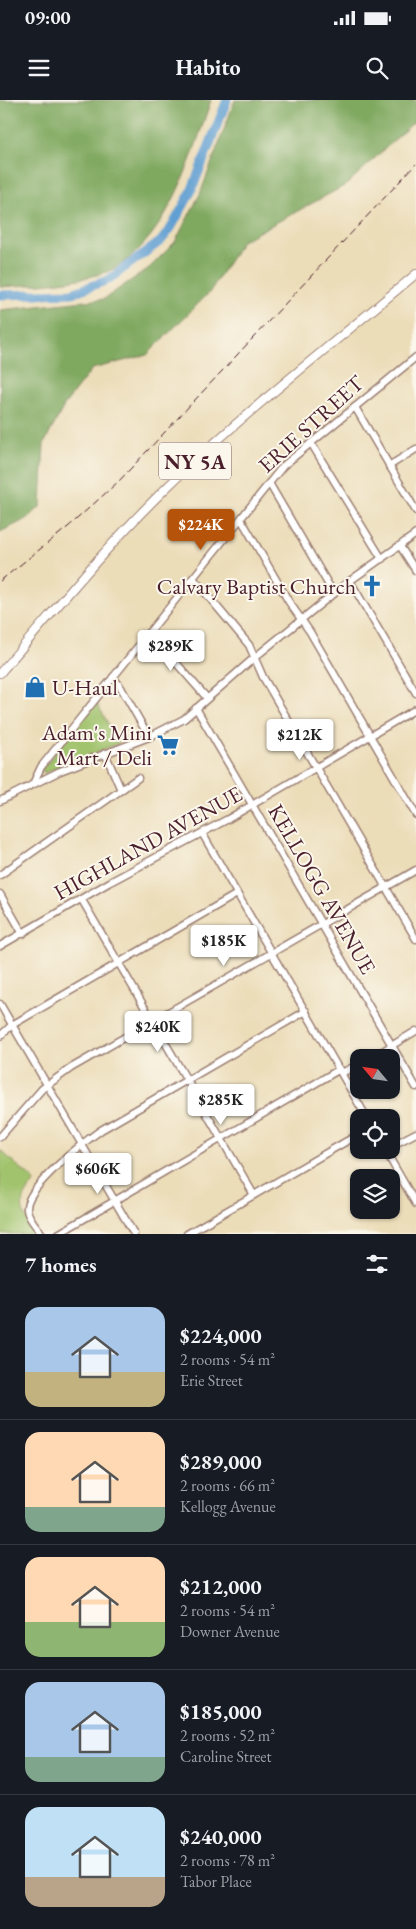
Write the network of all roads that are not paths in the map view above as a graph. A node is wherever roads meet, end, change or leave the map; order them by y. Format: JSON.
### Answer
{"nodes":[{"id":1,"x":416,"y":274,"type":"edge"},
{"id":2,"x":416,"y":357,"type":"edge"},
{"id":3,"x":354,"y":408,"type":"junction"},
{"id":4,"x":311,"y":443,"type":"junction"},
{"id":5,"x":416,"y":449,"type":"edge"},
{"id":6,"x":389,"y":466,"type":"junction"},
{"id":7,"x":269,"y":483,"type":"junction"},
{"id":8,"x":416,"y":511,"type":"edge"},
{"id":9,"x":240,"y":519,"type":"junction"},
{"id":10,"x":416,"y":534,"type":"edge"},
{"id":11,"x":400,"y":546,"type":"junction"},
{"id":12,"x":382,"y":558,"type":"junction"},
{"id":13,"x":416,"y":572,"type":"edge"},
{"id":14,"x":193,"y":578,"type":"junction"},
{"id":15,"x":350,"y":581,"type":"junction"},
{"id":16,"x":334,"y":594,"type":"junction"},
{"id":17,"x":301,"y":620,"type":"junction"},
{"id":18,"x":149,"y":632,"type":"junction"},
{"id":19,"x":254,"y":658,"type":"junction"},
{"id":20,"x":0,"y":673,"type":"edge"},
{"id":21,"x":113,"y":677,"type":"junction"},
{"id":22,"x":416,"y":694,"type":"edge"},
{"id":23,"x":208,"y":698,"type":"junction"},
{"id":24,"x":196,"y":708,"type":"junction"},
{"id":25,"x":416,"y":709,"type":"edge"},
{"id":26,"x":370,"y":735,"type":"junction"},
{"id":27,"x":149,"y":737,"type":"junction"},
{"id":28,"x":105,"y":753,"type":"junction"},
{"id":29,"x":316,"y":767,"type":"junction"},
{"id":30,"x":138,"y":778,"type":"dead end"},
{"id":31,"x":33,"y":784,"type":"junction"},
{"id":32,"x":121,"y":790,"type":"junction"},
{"id":33,"x":0,"y":801,"type":"edge"},
{"id":34,"x":252,"y":805,"type":"junction"},
{"id":35,"x":416,"y":815,"type":"edge"},
{"id":36,"x":202,"y":833,"type":"junction"},
{"id":37,"x":416,"y":870,"type":"edge"},
{"id":38,"x":0,"y":875,"type":"edge"},
{"id":39,"x":386,"y":887,"type":"junction"},
{"id":40,"x":0,"y":894,"type":"edge"},
{"id":41,"x":237,"y":894,"type":"junction"},
{"id":42,"x":82,"y":900,"type":"junction"},
{"id":43,"x":322,"y":925,"type":"junction"},
{"id":44,"x":23,"y":934,"type":"junction"},
{"id":45,"x":416,"y":939,"type":"edge"},
{"id":46,"x":0,"y":946,"type":"edge"},
{"id":47,"x":272,"y":952,"type":"junction"},
{"id":48,"x":117,"y":963,"type":"junction"},
{"id":49,"x":0,"y":1004,"type":"edge"},
{"id":50,"x":306,"y":1011,"type":"junction"},
{"id":51,"x":152,"y":1021,"type":"junction"},
{"id":52,"x":12,"y":1025,"type":"junction"},
{"id":53,"x":416,"y":1031,"type":"edge"},
{"id":54,"x":0,"y":1036,"type":"edge"},
{"id":55,"x":392,"y":1046,"type":"junction"},
{"id":56,"x":386,"y":1049,"type":"edge"},
{"id":57,"x":350,"y":1068,"type":"edge"},
{"id":58,"x":341,"y":1071,"type":"junction"},
{"id":59,"x":187,"y":1081,"type":"junction"},
{"id":60,"x":47,"y":1085,"type":"junction"},
{"id":61,"x":416,"y":1087,"type":"edge"},
{"id":62,"x":362,"y":1109,"type":"edge"},
{"id":63,"x":416,"y":1133,"type":"edge"},
{"id":64,"x":0,"y":1136,"type":"edge"},
{"id":65,"x":220,"y":1139,"type":"junction"},
{"id":66,"x":350,"y":1139,"type":"edge"},
{"id":67,"x":400,"y":1141,"type":"edge"},
{"id":68,"x":81,"y":1144,"type":"junction"},
{"id":69,"x":390,"y":1159,"type":"edge"},
{"id":70,"x":254,"y":1195,"type":"junction"},
{"id":71,"x":114,"y":1200,"type":"junction"},
{"id":72,"x":416,"y":1204,"type":"edge"},
{"id":73,"x":42,"y":1234,"type":"edge"},
{"id":74,"x":58,"y":1234,"type":"edge"},
{"id":75,"x":134,"y":1234,"type":"edge"},
{"id":76,"x":187,"y":1234,"type":"edge"}],
"edges":[{"from":1,"to":20,"type":"main road","number":"NY 5A"},
{"from":2,"to":3,"type":"street","name":"ERIE STREET"},
{"from":3,"to":4,"type":"street","name":"ERIE STREET"},
{"from":3,"to":6,"type":"street"},
{"from":4,"to":7,"type":"street","name":"ERIE STREET"},
{"from":4,"to":12,"type":"street"},
{"from":5,"to":6,"type":"street"},
{"from":6,"to":8,"type":"street"},
{"from":7,"to":9,"type":"street","name":"ERIE STREET"},
{"from":7,"to":16,"type":"street"},
{"from":9,"to":14,"type":"street","name":"ERIE STREET"},
{"from":9,"to":17,"type":"street"},
{"from":10,"to":11,"type":"street"},
{"from":11,"to":12,"type":"street"},
{"from":11,"to":13,"type":"street"},
{"from":12,"to":15,"type":"street"},
{"from":14,"to":18,"type":"street","name":"ERIE STREET"},
{"from":14,"to":19,"type":"street"},
{"from":15,"to":16,"type":"street"},
{"from":15,"to":22,"type":"street"},
{"from":16,"to":17,"type":"street"},
{"from":17,"to":19,"type":"street"},
{"from":17,"to":26,"type":"street"},
{"from":18,"to":21,"type":"street","name":"ERIE STREET"},
{"from":18,"to":23,"type":"street"},
{"from":19,"to":23,"type":"street"},
{"from":19,"to":29,"type":"street"},
{"from":21,"to":27,"type":"street"},
{"from":21,"to":31,"type":"street","name":"ERIE STREET"},
{"from":23,"to":24,"type":"street"},
{"from":24,"to":27,"type":"street"},
{"from":24,"to":34,"type":"street","name":"KELLOGG AVENUE"},
{"from":25,"to":26,"type":"street","name":"HIGHLAND AVENUE"},
{"from":26,"to":29,"type":"street","name":"HIGHLAND AVENUE"},
{"from":26,"to":35,"type":"street"},
{"from":27,"to":28,"type":"street"},
{"from":28,"to":31,"type":"street"},
{"from":28,"to":32,"type":"street"},
{"from":29,"to":34,"type":"street","name":"HIGHLAND AVENUE"},
{"from":29,"to":39,"type":"street"},
{"from":30,"to":32,"type":"street"},
{"from":31,"to":33,"type":"street"},
{"from":32,"to":38,"type":"street"},
{"from":34,"to":36,"type":"street","name":"HIGHLAND AVENUE"},
{"from":34,"to":43,"type":"street","name":"KELLOGG AVENUE"},
{"from":36,"to":41,"type":"street"},
{"from":36,"to":42,"type":"street","name":"HIGHLAND AVENUE"},
{"from":37,"to":39,"type":"street"},
{"from":39,"to":43,"type":"street"},
{"from":39,"to":45,"type":"street"},
{"from":40,"to":44,"type":"street"},
{"from":41,"to":47,"type":"street"},
{"from":41,"to":48,"type":"street"},
{"from":42,"to":44,"type":"street","name":"HIGHLAND AVENUE"},
{"from":42,"to":48,"type":"street"},
{"from":43,"to":47,"type":"street"},
{"from":43,"to":55,"type":"street","name":"KELLOGG AVENUE"},
{"from":44,"to":46,"type":"street","name":"HIGHLAND AVENUE"},
{"from":47,"to":50,"type":"street"},
{"from":47,"to":51,"type":"street"},
{"from":48,"to":51,"type":"street"},
{"from":48,"to":52,"type":"street"},
{"from":49,"to":52,"type":"street"},
{"from":50,"to":58,"type":"street"},
{"from":50,"to":59,"type":"street"},
{"from":51,"to":59,"type":"street"},
{"from":51,"to":60,"type":"street"},
{"from":52,"to":54,"type":"street"},
{"from":52,"to":60,"type":"street"},
{"from":53,"to":55,"type":"street"},
{"from":55,"to":56,"type":"street"},
{"from":55,"to":61,"type":"street","name":"KELLOGG AVENUE"},
{"from":57,"to":58,"type":"street"},
{"from":58,"to":62,"type":"street"},
{"from":58,"to":65,"type":"street"},
{"from":59,"to":65,"type":"street"},
{"from":59,"to":68,"type":"street"},
{"from":60,"to":64,"type":"street"},
{"from":60,"to":68,"type":"street"},
{"from":63,"to":67,"type":"street"},
{"from":65,"to":70,"type":"street"},
{"from":65,"to":71,"type":"street"},
{"from":66,"to":70,"type":"street"},
{"from":68,"to":71,"type":"street"},
{"from":68,"to":73,"type":"street"},
{"from":69,"to":72,"type":"street"},
{"from":70,"to":76,"type":"street"},
{"from":71,"to":74,"type":"street"},
{"from":71,"to":75,"type":"street"}]}
